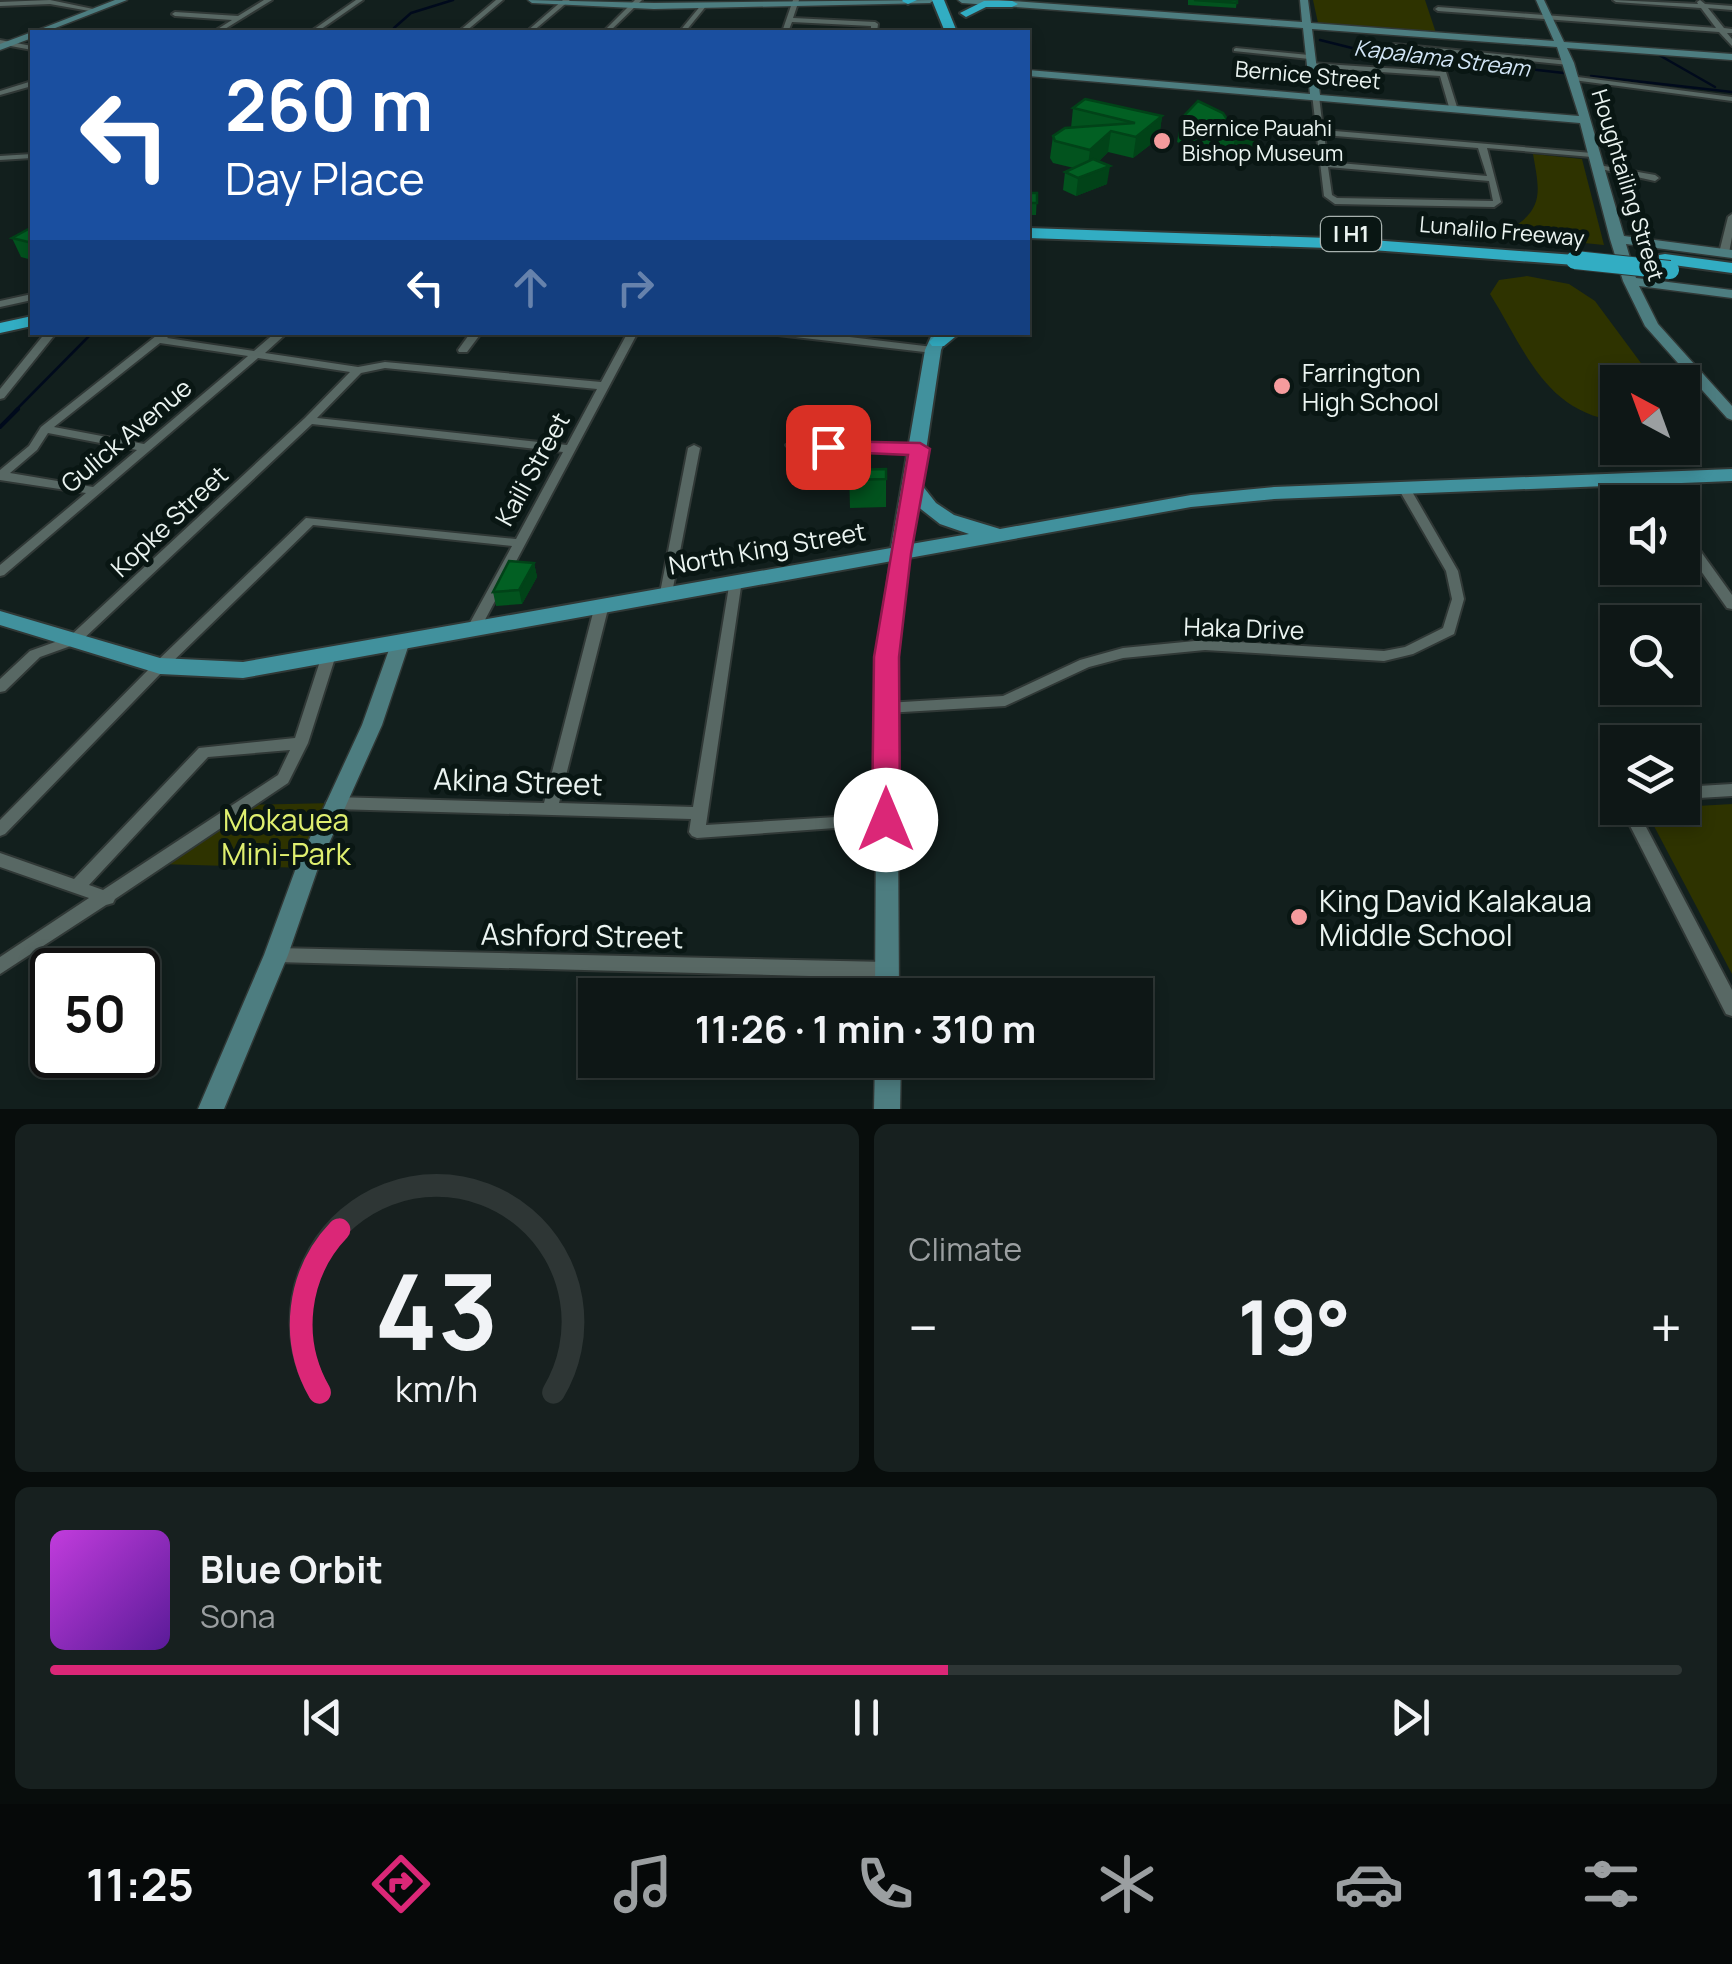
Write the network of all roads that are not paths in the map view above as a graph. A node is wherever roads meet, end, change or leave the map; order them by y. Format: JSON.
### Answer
{"nodes":[{"id":1,"x":122,"y":0,"type":"edge"},
{"id":2,"x":270,"y":0,"type":"edge"},
{"id":3,"x":360,"y":0,"type":"edge"},
{"id":4,"x":500,"y":0,"type":"edge"},
{"id":5,"x":532,"y":0,"type":"edge"},
{"id":6,"x":910,"y":0,"type":"edge"},
{"id":7,"x":930,"y":0,"type":"edge"},
{"id":8,"x":938,"y":0,"type":"edge"},
{"id":9,"x":1304,"y":0,"type":"edge"},
{"id":10,"x":1540,"y":0,"type":"edge"},
{"id":11,"x":1616,"y":0,"type":"edge"},
{"id":12,"x":566,"y":1,"type":"edge"},
{"id":13,"x":880,"y":1,"type":"edge"},
{"id":14,"x":1148,"y":1,"type":"edge"},
{"id":15,"x":796,"y":2,"type":"edge"},
{"id":16,"x":636,"y":3,"type":"edge"},
{"id":17,"x":1701,"y":3,"type":"edge"},
{"id":18,"x":0,"y":4,"type":"edge"},
{"id":19,"x":1012,"y":4,"type":"joint"},
{"id":20,"x":704,"y":5,"type":"junction"},
{"id":21,"x":1732,"y":8,"type":"edge"},
{"id":22,"x":95,"y":10,"type":"junction"},
{"id":23,"x":964,"y":10,"type":"edge"},
{"id":24,"x":1438,"y":10,"type":"dead end"},
{"id":25,"x":1102,"y":12,"type":"junction"},
{"id":26,"x":175,"y":14,"type":"dead end"},
{"id":27,"x":1148,"y":14,"type":"junction"},
{"id":28,"x":1185,"y":17,"type":"junction"},
{"id":29,"x":239,"y":18,"type":"junction"},
{"id":30,"x":1548,"y":18,"type":"junction"},
{"id":31,"x":788,"y":20,"type":"junction"},
{"id":32,"x":1308,"y":26,"type":"junction"},
{"id":33,"x":875,"y":28,"type":"edge"},
{"id":34,"x":45,"y":30,"type":"edge"},
{"id":35,"x":219,"y":30,"type":"edge"},
{"id":36,"x":316,"y":30,"type":"edge"},
{"id":37,"x":463,"y":30,"type":"edge"},
{"id":38,"x":531,"y":30,"type":"edge"},
{"id":39,"x":608,"y":30,"type":"edge"},
{"id":40,"x":684,"y":30,"type":"edge"},
{"id":41,"x":786,"y":30,"type":"edge"},
{"id":42,"x":950,"y":30,"type":"edge"},
{"id":43,"x":1722,"y":30,"type":"junction"},
{"id":44,"x":1732,"y":31,"type":"edge"},
{"id":45,"x":30,"y":36,"type":"edge"},
{"id":46,"x":3,"y":44,"type":"edge"},
{"id":47,"x":1732,"y":44,"type":"edge"},
{"id":48,"x":1562,"y":45,"type":"junction"},
{"id":49,"x":1394,"y":46,"type":"dead end"},
{"id":50,"x":30,"y":48,"type":"edge"},
{"id":51,"x":1236,"y":50,"type":"dead end"},
{"id":52,"x":1732,"y":57,"type":"edge"},
{"id":53,"x":1310,"y":61,"type":"junction"},
{"id":54,"x":1568,"y":62,"type":"junction"},
{"id":55,"x":1030,"y":73,"type":"edge"},
{"id":56,"x":1573,"y":78,"type":"junction"},
{"id":57,"x":30,"y":85,"type":"edge"},
{"id":58,"x":0,"y":93,"type":"edge"},
{"id":59,"x":1315,"y":96,"type":"junction"},
{"id":60,"x":1732,"y":99,"type":"edge"},
{"id":61,"x":1454,"y":107,"type":"junction"},
{"id":62,"x":1584,"y":120,"type":"junction"},
{"id":63,"x":1320,"y":132,"type":"junction"},
{"id":64,"x":1482,"y":146,"type":"junction"},
{"id":65,"x":30,"y":156,"type":"edge"},
{"id":66,"x":0,"y":158,"type":"edge"},
{"id":67,"x":1594,"y":161,"type":"junction"},
{"id":68,"x":1324,"y":164,"type":"junction"},
{"id":69,"x":1655,"y":178,"type":"dead end"},
{"id":70,"x":1489,"y":180,"type":"junction"},
{"id":71,"x":1732,"y":217,"type":"edge"},
{"id":72,"x":1030,"y":221,"type":"edge"},
{"id":73,"x":1030,"y":233,"type":"edge"},
{"id":74,"x":1616,"y":239,"type":"junction"},
{"id":75,"x":1358,"y":244,"type":"junction"},
{"id":76,"x":1030,"y":246,"type":"edge"},
{"id":77,"x":1573,"y":255,"type":"junction"},
{"id":78,"x":1729,"y":258,"type":"edge"},
{"id":79,"x":1668,"y":265,"type":"junction"},
{"id":80,"x":1732,"y":278,"type":"edge"},
{"id":81,"x":1630,"y":282,"type":"junction"},
{"id":82,"x":1732,"y":294,"type":"edge"},
{"id":83,"x":30,"y":297,"type":"edge"},
{"id":84,"x":0,"y":304,"type":"edge"},
{"id":85,"x":30,"y":311,"type":"edge"},
{"id":86,"x":0,"y":316,"type":"edge"},
{"id":87,"x":30,"y":321,"type":"edge"},
{"id":88,"x":0,"y":328,"type":"edge"},
{"id":89,"x":50,"y":335,"type":"edge"},
{"id":90,"x":279,"y":335,"type":"edge"},
{"id":91,"x":474,"y":335,"type":"edge"},
{"id":92,"x":632,"y":335,"type":"edge"},
{"id":93,"x":858,"y":335,"type":"edge"},
{"id":94,"x":164,"y":336,"type":"edge"},
{"id":95,"x":938,"y":338,"type":"edge"},
{"id":96,"x":462,"y":350,"type":"dead end"},
{"id":97,"x":255,"y":355,"type":"junction"},
{"id":98,"x":358,"y":370,"type":"junction"},
{"id":99,"x":604,"y":386,"type":"junction"},
{"id":100,"x":0,"y":396,"type":"edge"},
{"id":101,"x":1732,"y":415,"type":"edge"},
{"id":102,"x":309,"y":420,"type":"junction"},
{"id":103,"x":44,"y":429,"type":"junction"},
{"id":104,"x":792,"y":445,"type":"dead end"},
{"id":105,"x":146,"y":448,"type":"junction"},
{"id":106,"x":569,"y":448,"type":"junction"},
{"id":107,"x":694,"y":448,"type":"dead end"},
{"id":108,"x":920,"y":449,"type":"junction"},
{"id":109,"x":1732,"y":475,"type":"edge"},
{"id":110,"x":0,"y":476,"type":"edge"},
{"id":111,"x":1643,"y":477,"type":"junction"},
{"id":112,"x":1648,"y":485,"type":"edge"},
{"id":113,"x":913,"y":487,"type":"junction"},
{"id":114,"x":1404,"y":488,"type":"junction"},
{"id":115,"x":94,"y":491,"type":"junction"},
{"id":116,"x":1004,"y":535,"type":"junction"},
{"id":117,"x":517,"y":543,"type":"junction"},
{"id":118,"x":900,"y":554,"type":"junction"},
{"id":119,"x":1700,"y":560,"type":"edge"},
{"id":120,"x":0,"y":572,"type":"edge"},
{"id":121,"x":736,"y":580,"type":"junction"},
{"id":122,"x":666,"y":593,"type":"junction"},
{"id":123,"x":602,"y":605,"type":"junction"},
{"id":124,"x":1732,"y":606,"type":"edge"},
{"id":125,"x":0,"y":618,"type":"edge"},
{"id":126,"x":472,"y":630,"type":"junction"},
{"id":127,"x":74,"y":640,"type":"junction"},
{"id":128,"x":400,"y":644,"type":"junction"},
{"id":129,"x":328,"y":658,"type":"junction"},
{"id":130,"x":160,"y":666,"type":"junction"},
{"id":131,"x":0,"y":688,"type":"edge"},
{"id":132,"x":886,"y":708,"type":"junction"},
{"id":133,"x":301,"y":743,"type":"junction"},
{"id":134,"x":1732,"y":790,"type":"edge"},
{"id":135,"x":1700,"y":792,"type":"edge"},
{"id":136,"x":334,"y":802,"type":"junction"},
{"id":137,"x":550,"y":810,"type":"junction"},
{"id":138,"x":700,"y":813,"type":"junction"},
{"id":139,"x":886,"y":820,"type":"junction"},
{"id":140,"x":1638,"y":825,"type":"edge"},
{"id":141,"x":0,"y":830,"type":"edge"},
{"id":142,"x":0,"y":860,"type":"edge"},
{"id":143,"x":77,"y":887,"type":"junction"},
{"id":144,"x":106,"y":898,"type":"junction"},
{"id":145,"x":276,"y":954,"type":"junction"},
{"id":146,"x":0,"y":966,"type":"edge"},
{"id":147,"x":886,"y":970,"type":"junction"},
{"id":148,"x":886,"y":978,"type":"edge"},
{"id":149,"x":1732,"y":1008,"type":"edge"},
{"id":150,"x":888,"y":1078,"type":"edge"},
{"id":151,"x":211,"y":1109,"type":"edge"},
{"id":152,"x":887,"y":1109,"type":"edge"}],
"edges":[{"from":1,"to":22,"type":"main road"},
{"from":2,"to":29,"type":"street"},
{"from":3,"to":36,"type":"street"},
{"from":4,"to":37,"type":"street"},
{"from":5,"to":12,"type":"main road"},
{"from":6,"to":7,"type":"main road"},
{"from":6,"to":13,"type":"main road"},
{"from":8,"to":42,"type":"highway"},
{"from":9,"to":32,"type":"main road"},
{"from":10,"to":30,"type":"main road","name":"Houghtailing Street"},
{"from":11,"to":17,"type":"street"},
{"from":12,"to":16,"type":"main road"},
{"from":12,"to":38,"type":"street"},
{"from":13,"to":15,"type":"main road"},
{"from":14,"to":25,"type":"main road"},
{"from":14,"to":27,"type":"main road"},
{"from":14,"to":28,"type":"main road"},
{"from":15,"to":20,"type":"main road"},
{"from":15,"to":31,"type":"street"},
{"from":16,"to":20,"type":"main road"},
{"from":16,"to":39,"type":"street"},
{"from":17,"to":21,"type":"street"},
{"from":17,"to":43,"type":"street"},
{"from":18,"to":22,"type":"street"},
{"from":19,"to":23,"type":"highway"},
{"from":19,"to":25,"type":"main road"},
{"from":20,"to":40,"type":"street"},
{"from":22,"to":34,"type":"main road"},
{"from":24,"to":30,"type":"street"},
{"from":25,"to":27,"type":"main road"},
{"from":26,"to":29,"type":"street"},
{"from":27,"to":28,"type":"main road"},
{"from":28,"to":32,"type":"main road"},
{"from":29,"to":35,"type":"street"},
{"from":30,"to":43,"type":"street"},
{"from":30,"to":48,"type":"main road","name":"Houghtailing Street"},
{"from":31,"to":33,"type":"street"},
{"from":31,"to":41,"type":"street"},
{"from":32,"to":48,"type":"main road"},
{"from":32,"to":53,"type":"main road"},
{"from":43,"to":44,"type":"street"},
{"from":43,"to":47,"type":"street"},
{"from":45,"to":46,"type":"main road"},
{"from":46,"to":50,"type":"street"},
{"from":48,"to":52,"type":"main road"},
{"from":48,"to":54,"type":"main road","name":"Houghtailing Street"},
{"from":49,"to":54,"type":"street"},
{"from":51,"to":53,"type":"street"},
{"from":53,"to":59,"type":"main road"},
{"from":53,"to":61,"type":"street"},
{"from":54,"to":56,"type":"main road","name":"Houghtailing Street"},
{"from":55,"to":59,"type":"main road","name":"Bernice Street"},
{"from":56,"to":60,"type":"street"},
{"from":56,"to":62,"type":"main road","name":"Houghtailing Street"},
{"from":57,"to":58,"type":"street"},
{"from":59,"to":61,"type":"main road","name":"Bernice Street"},
{"from":59,"to":63,"type":"street"},
{"from":61,"to":62,"type":"main road","name":"Bernice Street"},
{"from":62,"to":67,"type":"main road","name":"Houghtailing Street"},
{"from":63,"to":64,"type":"street"},
{"from":63,"to":68,"type":"street"},
{"from":64,"to":67,"type":"street"},
{"from":64,"to":70,"type":"street"},
{"from":65,"to":66,"type":"street"},
{"from":67,"to":69,"type":"street"},
{"from":67,"to":74,"type":"main road","name":"Houghtailing Street"},
{"from":68,"to":70,"type":"street"},
{"from":68,"to":70,"type":"street"},
{"from":71,"to":78,"type":"street"},
{"from":72,"to":77,"type":"highway","name":"Lunalilo Freeway","number":"I H1"},
{"from":73,"to":75,"type":"highway","name":"Lunalilo Freeway","number":"I H1"},
{"from":74,"to":78,"type":"main road"},
{"from":74,"to":81,"type":"main road","name":"Houghtailing Street"},
{"from":75,"to":76,"type":"highway"},
{"from":75,"to":77,"type":"highway","name":"Lunalilo Freeway","number":"I H1"},
{"from":77,"to":79,"type":"highway","name":"Lunalilo Freeway","number":"I H1","bridge":true},
{"from":78,"to":79,"type":"highway","name":"Lunalilo Freeway","number":"I H1"},
{"from":79,"to":80,"type":"highway","name":"Lunalilo Freeway","number":"I H1"},
{"from":81,"to":82,"type":"main road"},
{"from":81,"to":101,"type":"main road","name":"Houghtailing Street"},
{"from":83,"to":84,"type":"street"},
{"from":85,"to":86,"type":"highway"},
{"from":87,"to":88,"type":"highway"},
{"from":89,"to":100,"type":"street"},
{"from":90,"to":97,"type":"street","name":"Gulick Avenue"},
{"from":91,"to":96,"type":"street"},
{"from":92,"to":99,"type":"street","name":"Kaili Street"},
{"from":93,"to":95,"type":"street"},
{"from":94,"to":97,"type":"street"},
{"from":94,"to":103,"type":"street"},
{"from":95,"to":108,"type":"main road"},
{"from":97,"to":98,"type":"street"},
{"from":97,"to":105,"type":"street","name":"Gulick Avenue"},
{"from":98,"to":99,"type":"street"},
{"from":98,"to":102,"type":"street","name":"Kopke Street"},
{"from":99,"to":106,"type":"street","name":"Kaili Street"},
{"from":102,"to":106,"type":"street"},
{"from":102,"to":127,"type":"street","name":"Kopke Street"},
{"from":103,"to":105,"type":"street"},
{"from":103,"to":110,"type":"street"},
{"from":104,"to":108,"type":"street"},
{"from":105,"to":115,"type":"street","name":"Gulick Avenue"},
{"from":106,"to":117,"type":"street","name":"Kaili Street"},
{"from":107,"to":122,"type":"street"},
{"from":108,"to":113,"type":"main road"},
{"from":109,"to":111,"type":"main road","name":"North King Street"},
{"from":110,"to":115,"type":"street"},
{"from":111,"to":112,"type":"street"},
{"from":111,"to":114,"type":"main road","name":"North King Street"},
{"from":113,"to":116,"type":"main road"},
{"from":113,"to":118,"type":"main road"},
{"from":114,"to":116,"type":"main road","name":"North King Street"},
{"from":114,"to":132,"type":"street","name":"Haka Drive"},
{"from":115,"to":120,"type":"street","name":"Gulick Avenue"},
{"from":116,"to":118,"type":"main road","name":"North King Street"},
{"from":117,"to":126,"type":"street","name":"Kaili Street"},
{"from":117,"to":130,"type":"street"},
{"from":118,"to":121,"type":"main road","name":"North King Street"},
{"from":118,"to":132,"type":"main road"},
{"from":119,"to":124,"type":"street"},
{"from":121,"to":122,"type":"main road","name":"North King Street"},
{"from":121,"to":138,"type":"street"},
{"from":122,"to":123,"type":"main road","name":"North King Street"},
{"from":123,"to":126,"type":"main road","name":"North King Street"},
{"from":123,"to":137,"type":"street"},
{"from":125,"to":127,"type":"main road","name":"North King Street"},
{"from":126,"to":128,"type":"main road","name":"North King Street"},
{"from":127,"to":130,"type":"main road","name":"North King Street"},
{"from":127,"to":131,"type":"street","name":"Kopke Street"},
{"from":128,"to":129,"type":"main road","name":"North King Street"},
{"from":128,"to":136,"type":"main road"},
{"from":129,"to":130,"type":"main road","name":"North King Street"},
{"from":129,"to":133,"type":"street"},
{"from":130,"to":141,"type":"street"},
{"from":132,"to":139,"type":"main road"},
{"from":133,"to":143,"type":"street"},
{"from":133,"to":144,"type":"street"},
{"from":134,"to":135,"type":"street"},
{"from":136,"to":137,"type":"street","name":"Akina Street"},
{"from":136,"to":145,"type":"main road"},
{"from":137,"to":138,"type":"street","name":"Akina Street"},
{"from":138,"to":139,"type":"street"},
{"from":139,"to":147,"type":"main road"},
{"from":140,"to":149,"type":"street"},
{"from":142,"to":143,"type":"street"},
{"from":143,"to":144,"type":"street"},
{"from":144,"to":146,"type":"street"},
{"from":145,"to":147,"type":"street","name":"Ashford Street"},
{"from":145,"to":151,"type":"main road"},
{"from":147,"to":148,"type":"main road"},
{"from":150,"to":152,"type":"main road"}]}
